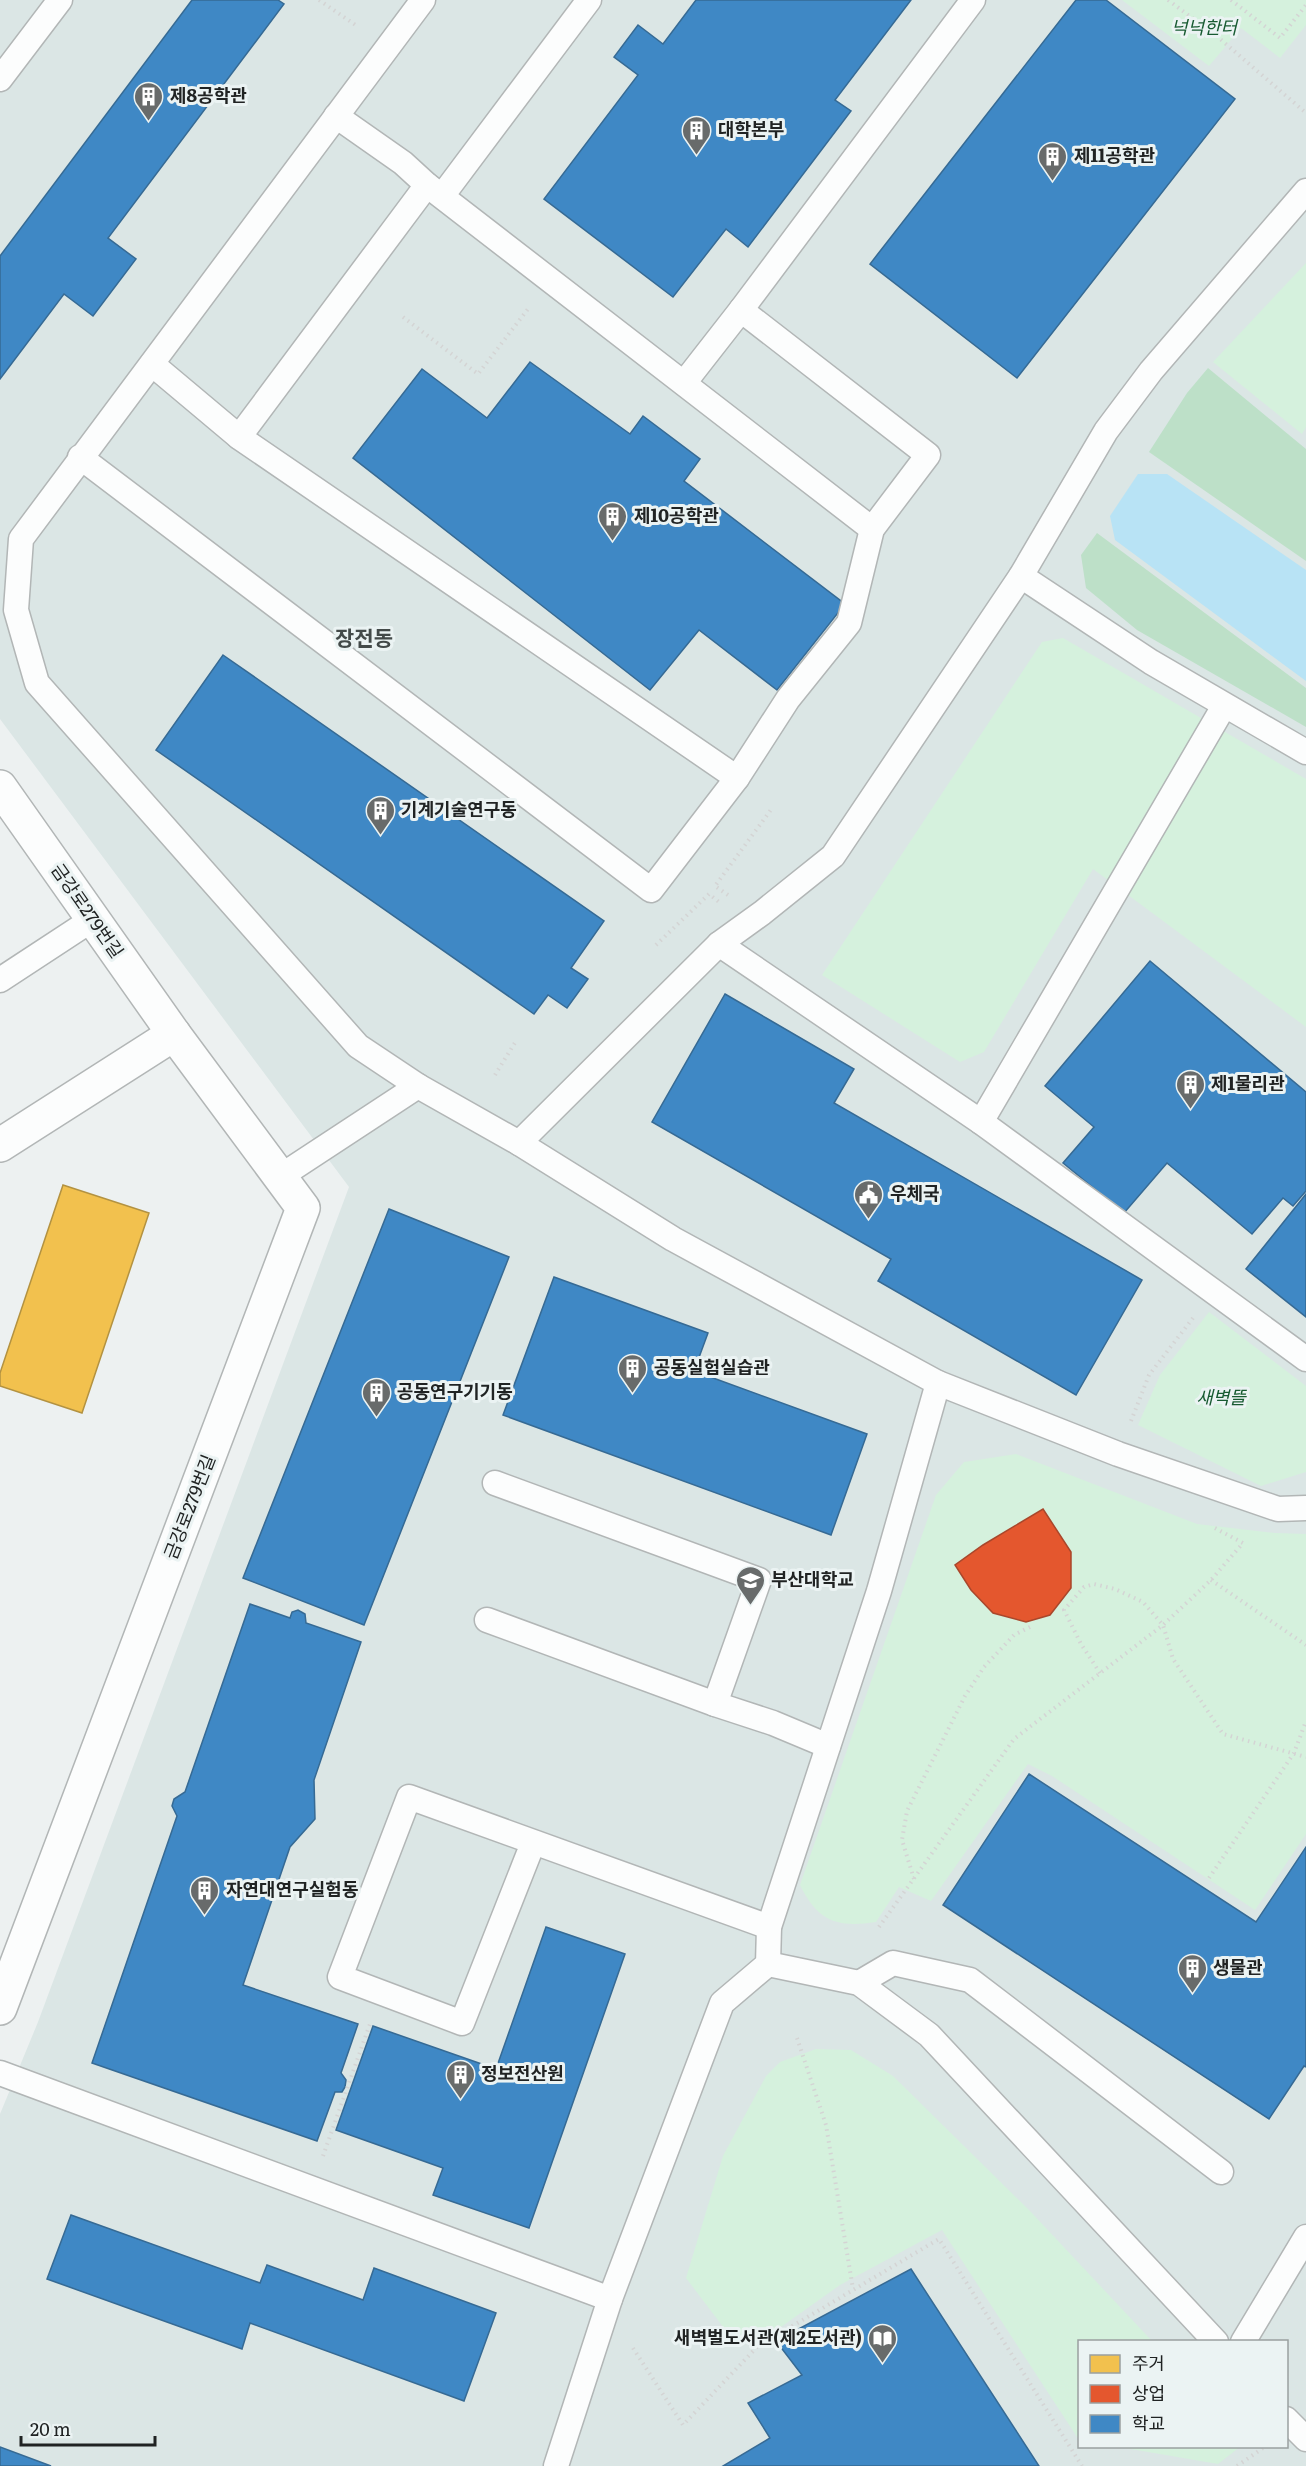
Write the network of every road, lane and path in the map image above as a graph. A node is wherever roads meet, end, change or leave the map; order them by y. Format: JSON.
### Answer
{"nodes":[{"id":1,"x":60,"y":0,"type":"edge"},
{"id":2,"x":319,"y":0,"type":"edge"},
{"id":3,"x":423,"y":0,"type":"edge"},
{"id":4,"x":589,"y":0,"type":"edge"},
{"id":5,"x":973,"y":0,"type":"edge"},
{"id":6,"x":1168,"y":0,"type":"edge"},
{"id":7,"x":1231,"y":0,"type":"edge"},
{"id":8,"x":1306,"y":5,"type":"edge"},
{"id":9,"x":357,"y":26,"type":"dead end"},
{"id":10,"x":0,"y":79,"type":"edge"},
{"id":11,"x":1306,"y":113,"type":"edge"},
{"id":12,"x":336,"y":116,"type":"junction"},
{"id":13,"x":435,"y":190,"type":"junction"},
{"id":14,"x":1306,"y":190,"type":"edge"},
{"id":15,"x":529,"y":308,"type":"dead end"},
{"id":16,"x":741,"y":310,"type":"junction"},
{"id":17,"x":403,"y":317,"type":"dead end"},
{"id":18,"x":152,"y":364,"type":"junction"},
{"id":19,"x":684,"y":383,"type":"junction"},
{"id":20,"x":239,"y":437,"type":"junction"},
{"id":21,"x":80,"y":458,"type":"junction"},
{"id":22,"x":872,"y":529,"type":"junction"},
{"id":23,"x":1021,"y":576,"type":"junction"},
{"id":24,"x":1224,"y":706,"type":"junction"},
{"id":25,"x":1306,"y":752,"type":"edge"},
{"id":26,"x":737,"y":778,"type":"junction"},
{"id":27,"x":0,"y":787,"type":"edge"},
{"id":28,"x":772,"y":807,"type":"dead end"},
{"id":29,"x":730,"y":896,"type":"dead end"},
{"id":30,"x":93,"y":919,"type":"junction"},
{"id":31,"x":718,"y":944,"type":"junction"},
{"id":32,"x":0,"y":980,"type":"edge"},
{"id":33,"x":174,"y":1034,"type":"junction"},
{"id":34,"x":516,"y":1041,"type":"dead end"},
{"id":35,"x":495,"y":1076,"type":"dead end"},
{"id":36,"x":418,"y":1086,"type":"junction"},
{"id":37,"x":981,"y":1122,"type":"junction"},
{"id":38,"x":519,"y":1143,"type":"junction"},
{"id":39,"x":0,"y":1145,"type":"edge"},
{"id":40,"x":281,"y":1176,"type":"junction"},
{"id":41,"x":1199,"y":1310,"type":"dead end"},
{"id":42,"x":1306,"y":1359,"type":"edge"},
{"id":43,"x":938,"y":1383,"type":"junction"},
{"id":44,"x":1129,"y":1427,"type":"dead end"},
{"id":45,"x":495,"y":1483,"type":"dead end"},
{"id":46,"x":1306,"y":1508,"type":"edge"},
{"id":47,"x":1202,"y":1521,"type":"dead end"},
{"id":48,"x":1211,"y":1580,"type":"junction"},
{"id":49,"x":487,"y":1620,"type":"dead end"},
{"id":50,"x":1163,"y":1625,"type":"junction"},
{"id":51,"x":1030,"y":1627,"type":"dead end"},
{"id":52,"x":1306,"y":1645,"type":"edge"},
{"id":53,"x":1100,"y":1673,"type":"junction"},
{"id":54,"x":715,"y":1704,"type":"junction"},
{"id":55,"x":1306,"y":1721,"type":"edge"},
{"id":56,"x":828,"y":1746,"type":"junction"},
{"id":57,"x":1294,"y":1753,"type":"junction"},
{"id":58,"x":1306,"y":1757,"type":"edge"},
{"id":59,"x":533,"y":1843,"type":"junction"},
{"id":60,"x":1209,"y":1878,"type":"dead end"},
{"id":61,"x":914,"y":1879,"type":"junction"},
{"id":62,"x":769,"y":1927,"type":"junction"},
{"id":63,"x":879,"y":1927,"type":"dead end"},
{"id":64,"x":768,"y":1964,"type":"junction"},
{"id":65,"x":859,"y":1983,"type":"junction"},
{"id":66,"x":381,"y":1992,"type":"junction"},
{"id":67,"x":0,"y":2008,"type":"edge"},
{"id":68,"x":797,"y":2038,"type":"dead end"},
{"id":69,"x":0,"y":2073,"type":"edge"},
{"id":70,"x":322,"y":2160,"type":"dead end"},
{"id":71,"x":1221,"y":2172,"type":"dead end"},
{"id":72,"x":1306,"y":2236,"type":"edge"},
{"id":73,"x":853,"y":2289,"type":"junction"},
{"id":74,"x":610,"y":2299,"type":"junction"},
{"id":75,"x":1214,"y":2340,"type":"edge"},
{"id":76,"x":1244,"y":2340,"type":"edge"},
{"id":77,"x":631,"y":2344,"type":"dead end"},
{"id":78,"x":1288,"y":2420,"type":"edge"},
{"id":79,"x":1306,"y":2439,"type":"edge"},
{"id":80,"x":1263,"y":2448,"type":"dead end"},
{"id":81,"x":556,"y":2466,"type":"edge"},
{"id":82,"x":1082,"y":2466,"type":"edge"},
{"id":83,"x":1237,"y":2466,"type":"edge"}],
"edges":[{"from":1,"to":10,"type":"lane"},
{"from":2,"to":9,"type":"path"},
{"from":3,"to":12,"type":"lane"},
{"from":4,"to":13,"type":"lane"},
{"from":5,"to":16,"type":"lane"},
{"from":6,"to":11,"type":"path"},
{"from":7,"to":8,"type":"path"},
{"from":12,"to":13,"type":"lane"},
{"from":12,"to":18,"type":"lane"},
{"from":13,"to":19,"type":"lane"},
{"from":13,"to":20,"type":"lane"},
{"from":14,"to":23,"type":"lane"},
{"from":15,"to":17,"type":"path"},
{"from":16,"to":19,"type":"lane"},
{"from":16,"to":22,"type":"lane"},
{"from":18,"to":20,"type":"lane"},
{"from":18,"to":21,"type":"lane"},
{"from":19,"to":22,"type":"lane"},
{"from":20,"to":26,"type":"lane"},
{"from":21,"to":26,"type":"lane"},
{"from":21,"to":36,"type":"lane"},
{"from":22,"to":26,"type":"lane"},
{"from":23,"to":24,"type":"lane"},
{"from":23,"to":31,"type":"lane"},
{"from":24,"to":25,"type":"lane"},
{"from":24,"to":37,"type":"lane"},
{"from":27,"to":30,"type":"street","name":"금강로279번길"},
{"from":28,"to":29,"type":"path"},
{"from":30,"to":32,"type":"lane"},
{"from":30,"to":33,"type":"street","name":"금강로279번길"},
{"from":31,"to":37,"type":"lane"},
{"from":31,"to":38,"type":"lane"},
{"from":33,"to":39,"type":"street"},
{"from":33,"to":40,"type":"street","name":"금강로279번길"},
{"from":34,"to":35,"type":"path"},
{"from":36,"to":38,"type":"lane"},
{"from":36,"to":40,"type":"lane"},
{"from":37,"to":42,"type":"lane"},
{"from":38,"to":43,"type":"lane"},
{"from":40,"to":67,"type":"street","name":"금강로279번길"},
{"from":41,"to":44,"type":"path"},
{"from":43,"to":46,"type":"lane"},
{"from":43,"to":56,"type":"lane"},
{"from":45,"to":54,"type":"lane"},
{"from":47,"to":48,"type":"path"},
{"from":48,"to":50,"type":"path"},
{"from":48,"to":52,"type":"path"},
{"from":49,"to":54,"type":"lane"},
{"from":50,"to":53,"type":"path"},
{"from":50,"to":53,"type":"path"},
{"from":50,"to":57,"type":"path"},
{"from":51,"to":61,"type":"path"},
{"from":53,"to":61,"type":"path"},
{"from":54,"to":56,"type":"lane"},
{"from":55,"to":57,"type":"path"},
{"from":56,"to":62,"type":"lane"},
{"from":57,"to":58,"type":"path"},
{"from":57,"to":60,"type":"path"},
{"from":59,"to":62,"type":"lane"},
{"from":59,"to":66,"type":"lane"},
{"from":59,"to":66,"type":"lane"},
{"from":61,"to":63,"type":"path"},
{"from":62,"to":64,"type":"lane"},
{"from":64,"to":65,"type":"lane"},
{"from":64,"to":74,"type":"lane"},
{"from":65,"to":71,"type":"lane"},
{"from":65,"to":75,"type":"lane"},
{"from":66,"to":70,"type":"path"},
{"from":68,"to":73,"type":"path"},
{"from":69,"to":74,"type":"lane"},
{"from":72,"to":76,"type":"lane"},
{"from":73,"to":77,"type":"path"},
{"from":73,"to":82,"type":"path"},
{"from":74,"to":81,"type":"lane"},
{"from":78,"to":79,"type":"lane"},
{"from":80,"to":83,"type":"path"}]}
